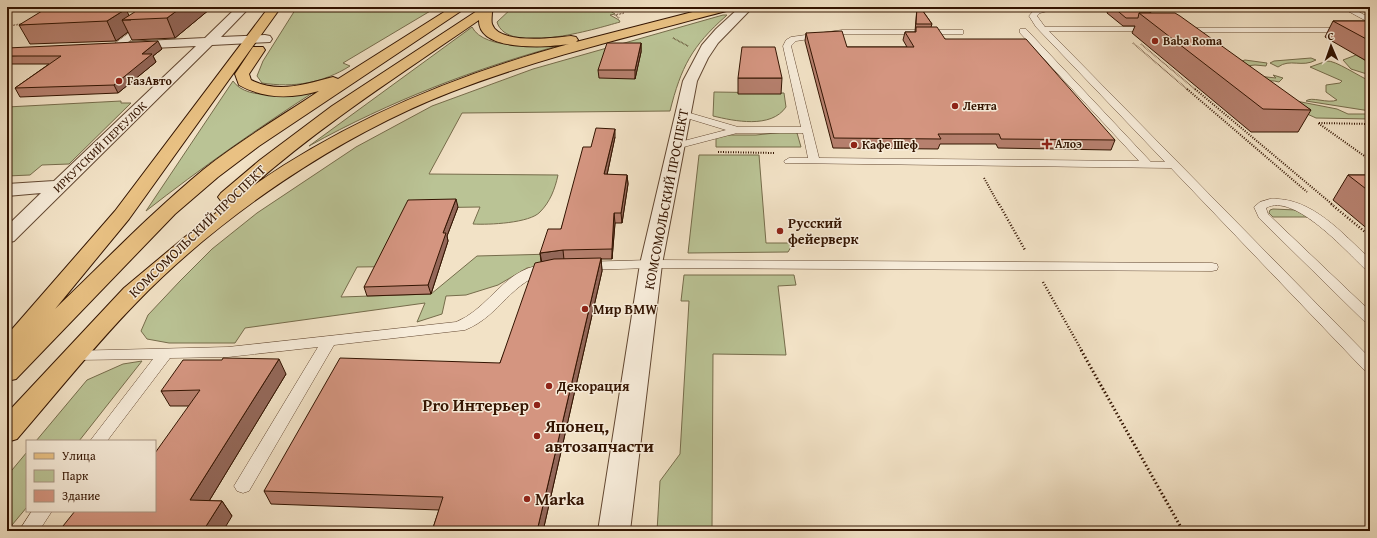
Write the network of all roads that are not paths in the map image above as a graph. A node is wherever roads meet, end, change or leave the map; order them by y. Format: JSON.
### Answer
{"nodes":[{"id":1,"x":164,"y":7,"type":"edge"},
{"id":2,"x":244,"y":7,"type":"edge"},
{"id":3,"x":275,"y":7,"type":"edge"},
{"id":4,"x":290,"y":7,"type":"edge"},
{"id":5,"x":461,"y":7,"type":"edge"},
{"id":6,"x":697,"y":7,"type":"edge"},
{"id":7,"x":726,"y":7,"type":"edge"},
{"id":8,"x":747,"y":7,"type":"edge"},
{"id":9,"x":1059,"y":7,"type":"edge"},
{"id":10,"x":1310,"y":7,"type":"edge"},
{"id":11,"x":1345,"y":7,"type":"edge"},
{"id":12,"x":489,"y":9,"type":"edge"},
{"id":13,"x":152,"y":20,"type":"junction"},
{"id":14,"x":138,"y":21,"type":"edge"},
{"id":15,"x":1370,"y":21,"type":"edge"},
{"id":16,"x":1043,"y":29,"type":"junction"},
{"id":17,"x":1159,"y":30,"type":"edge"},
{"id":18,"x":1173,"y":30,"type":"edge"},
{"id":19,"x":1370,"y":30,"type":"edge"},
{"id":20,"x":1023,"y":31,"type":"dead end"},
{"id":21,"x":960,"y":32,"type":"dead end"},
{"id":22,"x":258,"y":40,"type":"junction"},
{"id":23,"x":208,"y":41,"type":"junction"},
{"id":24,"x":117,"y":46,"type":"junction"},
{"id":25,"x":101,"y":47,"type":"edge"},
{"id":26,"x":367,"y":66,"type":"junction"},
{"id":27,"x":683,"y":114,"type":"junction"},
{"id":28,"x":738,"y":130,"type":"junction"},
{"id":29,"x":807,"y":130,"type":"junction"},
{"id":30,"x":676,"y":146,"type":"junction"},
{"id":31,"x":789,"y":161,"type":"dead end"},
{"id":32,"x":814,"y":161,"type":"junction"},
{"id":33,"x":1147,"y":164,"type":"junction"},
{"id":34,"x":1173,"y":165,"type":"junction"},
{"id":35,"x":60,"y":186,"type":"junction"},
{"id":36,"x":7,"y":190,"type":"edge"},
{"id":37,"x":7,"y":238,"type":"edge"},
{"id":38,"x":651,"y":264,"type":"junction"},
{"id":39,"x":1370,"y":266,"type":"edge"},
{"id":40,"x":1212,"y":267,"type":"dead end"},
{"id":41,"x":122,"y":303,"type":"junction"},
{"id":42,"x":1370,"y":319,"type":"edge"},
{"id":43,"x":329,"y":342,"type":"junction"},
{"id":44,"x":7,"y":351,"type":"edge"},
{"id":45,"x":165,"y":354,"type":"junction"},
{"id":46,"x":74,"y":355,"type":"junction"},
{"id":47,"x":1370,"y":367,"type":"edge"},
{"id":48,"x":7,"y":372,"type":"edge"},
{"id":49,"x":7,"y":431,"type":"edge"},
{"id":50,"x":99,"y":440,"type":"edge"},
{"id":51,"x":244,"y":486,"type":"dead end"},
{"id":52,"x":42,"y":512,"type":"edge"},
{"id":53,"x":28,"y":531,"type":"edge"},
{"id":54,"x":614,"y":531,"type":"edge"}],
"edges":[{"from":1,"to":13,"type":"lane"},
{"from":2,"to":23,"type":"street","name":"ИРКУТСКИЙ ПЕРЕУЛОК"},
{"from":3,"to":22,"type":"main road"},
{"from":4,"to":22,"type":"main road"},
{"from":5,"to":26,"type":"main road","name":"КОМСОМОЛЬСКИЙ ПРОСПЕКТ"},
{"from":6,"to":12,"type":"main road"},
{"from":7,"to":41,"type":"main road"},
{"from":8,"to":27,"type":"street","name":"КОМСОМОЛЬСКИЙ ПРОСПЕКТ"},
{"from":9,"to":16,"type":"lane"},
{"from":10,"to":11,"type":"lane"},
{"from":11,"to":15,"type":"lane"},
{"from":12,"to":41,"type":"main road","name":"КОМСОМОЛЬСКИЙ ПРОСПЕКТ"},
{"from":13,"to":14,"type":"lane"},
{"from":13,"to":24,"type":"lane"},
{"from":16,"to":17,"type":"lane"},
{"from":16,"to":34,"type":"lane"},
{"from":18,"to":19,"type":"lane"},
{"from":20,"to":33,"type":"lane"},
{"from":21,"to":29,"type":"lane"},
{"from":22,"to":23,"type":"street"},
{"from":22,"to":26,"type":"main road"},
{"from":22,"to":44,"type":"main road"},
{"from":23,"to":24,"type":"street"},
{"from":23,"to":35,"type":"street","name":"ИРКУТСКИЙ ПЕРЕУЛОК"},
{"from":24,"to":25,"type":"street"},
{"from":26,"to":48,"type":"main road","name":"КОМСОМОЛЬСКИЙ ПРОСПЕКТ"},
{"from":27,"to":28,"type":"lane"},
{"from":27,"to":30,"type":"street","name":"КОМСОМОЛЬСКИЙ ПРОСПЕКТ"},
{"from":28,"to":29,"type":"lane"},
{"from":28,"to":30,"type":"lane"},
{"from":29,"to":32,"type":"lane"},
{"from":30,"to":38,"type":"street","name":"КОМСОМОЛЬСКИЙ ПРОСПЕКТ"},
{"from":31,"to":32,"type":"lane"},
{"from":32,"to":33,"type":"lane"},
{"from":33,"to":34,"type":"lane"},
{"from":34,"to":47,"type":"lane"},
{"from":35,"to":36,"type":"street"},
{"from":35,"to":37,"type":"street","name":"ИРКУТСКИЙ ПЕРЕУЛОК"},
{"from":38,"to":40,"type":"lane"},
{"from":38,"to":43,"type":"lane"},
{"from":38,"to":54,"type":"street","name":"КОМСОМОЛЬСКИЙ ПРОСПЕКТ"},
{"from":39,"to":42,"type":"lane"},
{"from":41,"to":46,"type":"main road","name":"КОМСОМОЛЬСКИЙ ПРОСПЕКТ"},
{"from":43,"to":45,"type":"lane"},
{"from":43,"to":51,"type":"lane"},
{"from":45,"to":46,"type":"lane"},
{"from":45,"to":50,"type":"lane"},
{"from":46,"to":49,"type":"main road","name":"КОМСОМОЛЬСКИЙ ПРОСПЕКТ"},
{"from":52,"to":53,"type":"lane"}]}
